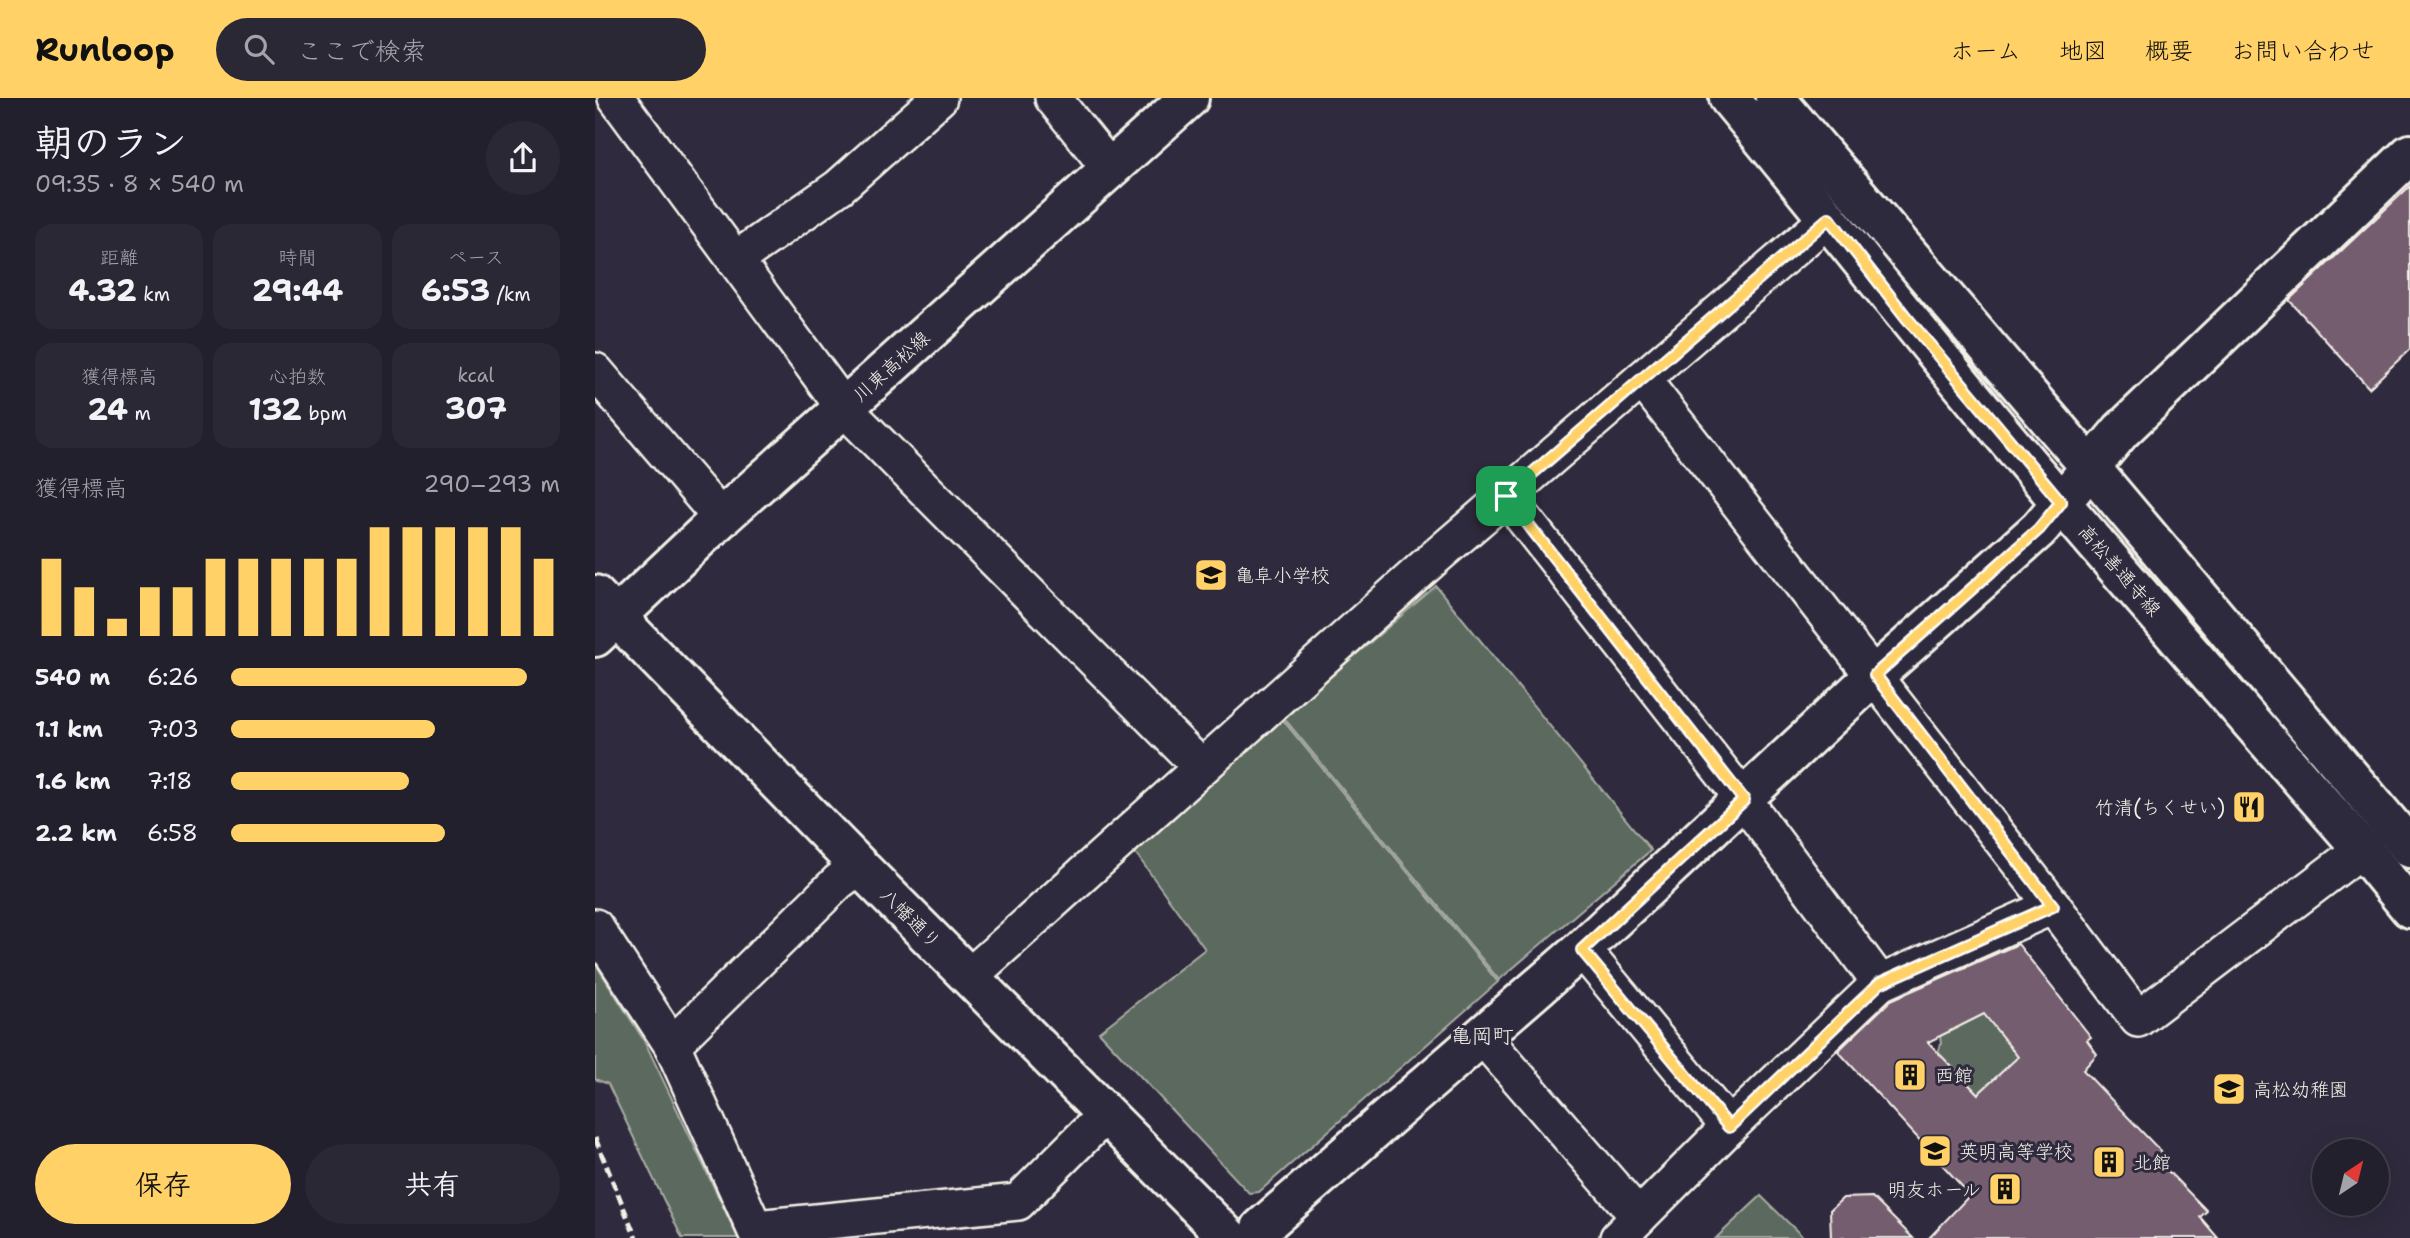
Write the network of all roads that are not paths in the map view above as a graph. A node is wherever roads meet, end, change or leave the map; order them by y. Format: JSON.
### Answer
{"nodes":[{"id":1,"x":616,"y":98,"type":"edge"},
{"id":2,"x":939,"y":98,"type":"edge"},
{"id":3,"x":1053,"y":98,"type":"edge"},
{"id":4,"x":1189,"y":98,"type":"edge"},
{"id":5,"x":1729,"y":98,"type":"edge"},
{"id":6,"x":1775,"y":98,"type":"edge"},
{"id":7,"x":2410,"y":154,"type":"edge"},
{"id":8,"x":1111,"y":170,"type":"junction"},
{"id":9,"x":1829,"y":218,"type":"junction"},
{"id":10,"x":735,"y":260,"type":"junction"},
{"id":11,"x":595,"y":371,"type":"edge"},
{"id":12,"x":1642,"y":379,"type":"junction"},
{"id":13,"x":844,"y":408,"type":"junction"},
{"id":14,"x":2089,"y":467,"type":"junction"},
{"id":15,"x":1506,"y":496,"type":"junction"},
{"id":16,"x":2061,"y":502,"type":"junction"},
{"id":17,"x":721,"y":518,"type":"junction"},
{"id":18,"x":602,"y":616,"type":"edge"},
{"id":19,"x":1875,"y":675,"type":"junction"},
{"id":20,"x":1202,"y":767,"type":"junction"},
{"id":21,"x":1744,"y":800,"type":"junction"},
{"id":22,"x":2410,"y":848,"type":"edge"},
{"id":23,"x":2362,"y":849,"type":"junction"},
{"id":24,"x":859,"y":866,"type":"junction"},
{"id":25,"x":2053,"y":906,"type":"junction"},
{"id":26,"x":2410,"y":908,"type":"edge"},
{"id":27,"x":595,"y":927,"type":"edge"},
{"id":28,"x":1582,"y":950,"type":"junction"},
{"id":29,"x":970,"y":976,"type":"junction"},
{"id":30,"x":1880,"y":983,"type":"junction"},
{"id":31,"x":1482,"y":1037,"type":"junction"},
{"id":32,"x":672,"y":1045,"type":"junction"},
{"id":33,"x":1105,"y":1115,"type":"junction"},
{"id":34,"x":1729,"y":1127,"type":"junction"},
{"id":35,"x":1628,"y":1227,"type":"edge"},
{"id":36,"x":757,"y":1233,"type":"edge"},
{"id":37,"x":1229,"y":1238,"type":"edge"},
{"id":38,"x":1260,"y":1238,"type":"edge"}],
"edges":[{"from":1,"to":10,"type":"street"},
{"from":2,"to":10,"type":"street"},
{"from":3,"to":8,"type":"street"},
{"from":4,"to":8,"type":"main road","name":"川東高松線"},
{"from":5,"to":9,"type":"main road","name":"高松善通寺線"},
{"from":6,"to":14,"type":"main road"},
{"from":7,"to":14,"type":"main road"},
{"from":8,"to":13,"type":"main road","name":"川東高松線"},
{"from":9,"to":12,"type":"street"},
{"from":9,"to":16,"type":"main road","name":"高松善通寺線"},
{"from":10,"to":13,"type":"street"},
{"from":11,"to":17,"type":"street"},
{"from":12,"to":15,"type":"street"},
{"from":12,"to":19,"type":"street"},
{"from":13,"to":17,"type":"main road","name":"川東高松線"},
{"from":13,"to":20,"type":"street"},
{"from":14,"to":16,"type":"main road"},
{"from":14,"to":22,"type":"main road"},
{"from":15,"to":20,"type":"street"},
{"from":15,"to":21,"type":"street"},
{"from":16,"to":19,"type":"main road"},
{"from":16,"to":23,"type":"main road","name":"高松善通寺線"},
{"from":17,"to":18,"type":"main road","name":"川東高松線"},
{"from":18,"to":24,"type":"main road","name":"八幡通り"},
{"from":19,"to":21,"type":"main road"},
{"from":19,"to":25,"type":"street"},
{"from":20,"to":29,"type":"street"},
{"from":21,"to":28,"type":"main road"},
{"from":21,"to":30,"type":"street"},
{"from":23,"to":25,"type":"street"},
{"from":23,"to":26,"type":"main road","name":"高松善通寺線"},
{"from":24,"to":29,"type":"main road","name":"八幡通り"},
{"from":24,"to":32,"type":"street"},
{"from":25,"to":30,"type":"street"},
{"from":27,"to":32,"type":"street"},
{"from":28,"to":31,"type":"main road"},
{"from":28,"to":34,"type":"street"},
{"from":29,"to":33,"type":"main road","name":"八幡通り"},
{"from":30,"to":34,"type":"street"},
{"from":31,"to":35,"type":"street"},
{"from":31,"to":38,"type":"main road"},
{"from":32,"to":36,"type":"street"},
{"from":33,"to":36,"type":"street"},
{"from":33,"to":37,"type":"main road","name":"八幡通り"},
{"from":34,"to":35,"type":"street"}]}
